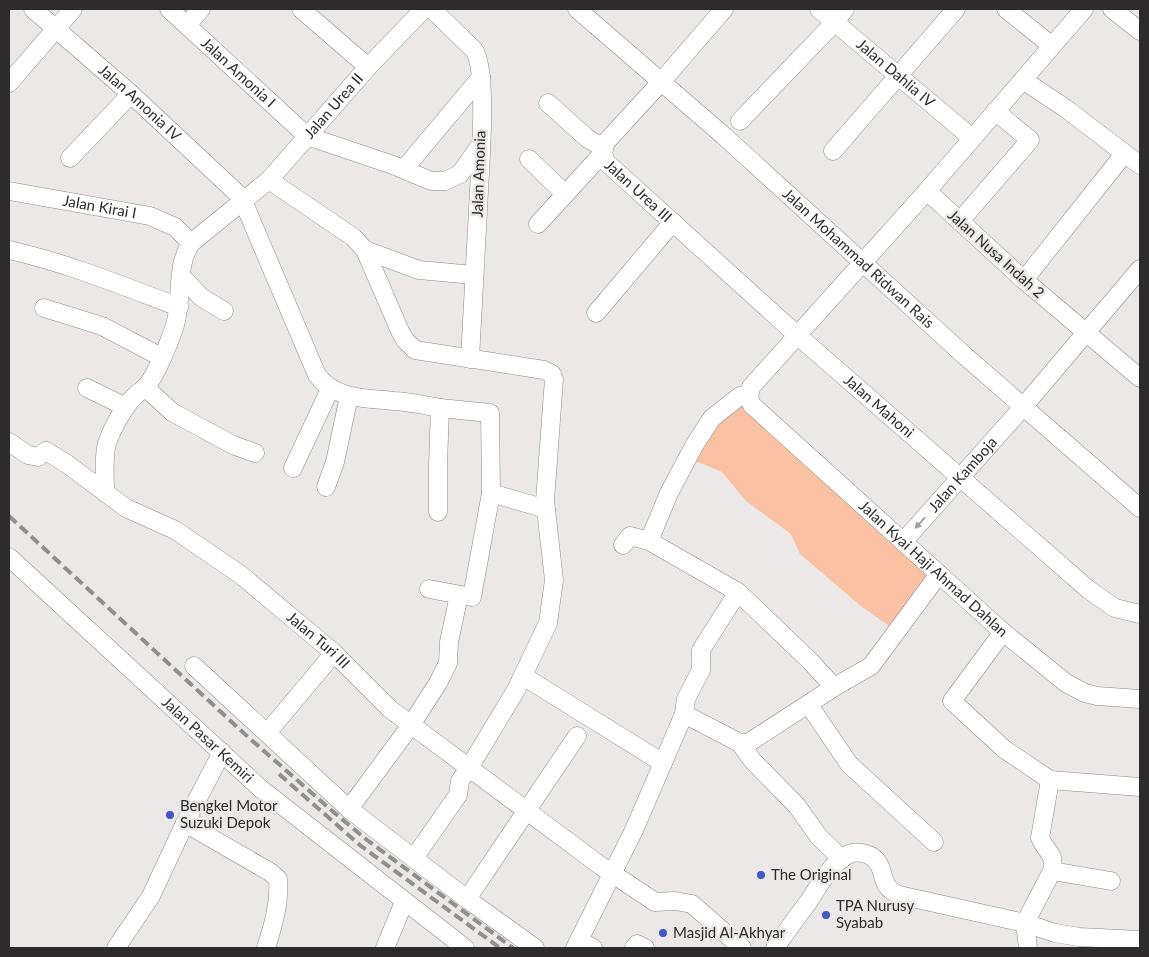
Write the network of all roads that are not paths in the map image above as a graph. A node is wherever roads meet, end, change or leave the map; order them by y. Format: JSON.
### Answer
{"nodes":[{"id":1,"x":33,"y":9,"type":"edge"},
{"id":2,"x":72,"y":9,"type":"edge"},
{"id":3,"x":169,"y":9,"type":"edge"},
{"id":4,"x":201,"y":9,"type":"edge"},
{"id":5,"x":302,"y":9,"type":"edge"},
{"id":6,"x":424,"y":9,"type":"edge"},
{"id":7,"x":432,"y":9,"type":"edge"},
{"id":8,"x":724,"y":9,"type":"edge"},
{"id":9,"x":819,"y":9,"type":"edge"},
{"id":10,"x":956,"y":9,"type":"edge"},
{"id":11,"x":1006,"y":9,"type":"edge"},
{"id":12,"x":1084,"y":9,"type":"edge"},
{"id":13,"x":1112,"y":9,"type":"edge"},
{"id":14,"x":584,"y":11,"type":"edge"},
{"id":15,"x":840,"y":15,"type":"edge"},
{"id":16,"x":187,"y":25,"type":"junction"},
{"id":17,"x":56,"y":27,"type":"junction"},
{"id":18,"x":1140,"y":31,"type":"edge"},
{"id":19,"x":1052,"y":46,"type":"junction"},
{"id":20,"x":368,"y":67,"type":"junction"},
{"id":21,"x":897,"y":76,"type":"junction"},
{"id":22,"x":481,"y":77,"type":"junction"},
{"id":23,"x":1023,"y":80,"type":"junction"},
{"id":24,"x":661,"y":82,"type":"junction"},
{"id":25,"x":9,"y":83,"type":"edge"},
{"id":26,"x":131,"y":94,"type":"junction"},
{"id":27,"x":548,"y":102,"type":"dead end"},
{"id":28,"x":996,"y":111,"type":"junction"},
{"id":29,"x":740,"y":121,"type":"dead end"},
{"id":30,"x":307,"y":136,"type":"junction"},
{"id":31,"x":972,"y":138,"type":"junction"},
{"id":32,"x":481,"y":144,"type":"junction"},
{"id":33,"x":603,"y":150,"type":"junction"},
{"id":34,"x":833,"y":151,"type":"dead end"},
{"id":35,"x":1124,"y":154,"type":"junction"},
{"id":36,"x":70,"y":158,"type":"dead end"},
{"id":37,"x":529,"y":159,"type":"dead end"},
{"id":38,"x":1140,"y":165,"type":"edge"},
{"id":39,"x":404,"y":169,"type":"junction"},
{"id":40,"x":269,"y":180,"type":"junction"},
{"id":41,"x":9,"y":191,"type":"edge"},
{"id":42,"x":927,"y":191,"type":"junction"},
{"id":43,"x":565,"y":194,"type":"junction"},
{"id":44,"x":244,"y":201,"type":"junction"},
{"id":45,"x":960,"y":221,"type":"junction"},
{"id":46,"x":673,"y":222,"type":"junction"},
{"id":47,"x":538,"y":224,"type":"dead end"},
{"id":48,"x":188,"y":240,"type":"junction"},
{"id":49,"x":9,"y":250,"type":"edge"},
{"id":50,"x":365,"y":250,"type":"junction"},
{"id":51,"x":862,"y":262,"type":"junction"},
{"id":52,"x":1140,"y":270,"type":"edge"},
{"id":53,"x":474,"y":275,"type":"junction"},
{"id":54,"x":181,"y":276,"type":"junction"},
{"id":55,"x":1024,"y":280,"type":"junction"},
{"id":56,"x":179,"y":307,"type":"junction"},
{"id":57,"x":44,"y":308,"type":"dead end"},
{"id":58,"x":224,"y":311,"type":"dead end"},
{"id":59,"x":596,"y":314,"type":"dead end"},
{"id":60,"x":1087,"y":332,"type":"junction"},
{"id":61,"x":797,"y":335,"type":"junction"},
{"id":62,"x":161,"y":357,"type":"junction"},
{"id":63,"x":470,"y":360,"type":"junction"},
{"id":64,"x":1140,"y":378,"type":"edge"},
{"id":65,"x":145,"y":387,"type":"junction"},
{"id":66,"x":87,"y":388,"type":"dead end"},
{"id":67,"x":330,"y":389,"type":"junction"},
{"id":68,"x":349,"y":396,"type":"junction"},
{"id":69,"x":749,"y":397,"type":"junction"},
{"id":70,"x":478,"y":400,"type":"dead end"},
{"id":71,"x":126,"y":407,"type":"junction"},
{"id":72,"x":1023,"y":407,"type":"junction"},
{"id":73,"x":445,"y":408,"type":"junction"},
{"id":74,"x":9,"y":442,"type":"edge"},
{"id":75,"x":255,"y":452,"type":"dead end"},
{"id":76,"x":293,"y":468,"type":"dead end"},
{"id":77,"x":960,"y":479,"type":"junction"},
{"id":78,"x":326,"y":487,"type":"dead end"},
{"id":79,"x":105,"y":493,"type":"junction"},
{"id":80,"x":491,"y":493,"type":"junction"},
{"id":81,"x":1140,"y":508,"type":"edge"},
{"id":82,"x":546,"y":510,"type":"junction"},
{"id":83,"x":438,"y":512,"type":"dead end"},
{"id":84,"x":649,"y":541,"type":"junction"},
{"id":85,"x":903,"y":542,"type":"junction"},
{"id":86,"x":623,"y":545,"type":"dead end"},
{"id":87,"x":9,"y":557,"type":"edge"},
{"id":88,"x":938,"y":574,"type":"junction"},
{"id":89,"x":429,"y":589,"type":"dead end"},
{"id":90,"x":738,"y":592,"type":"junction"},
{"id":91,"x":473,"y":597,"type":"junction"},
{"id":92,"x":1140,"y":614,"type":"edge"},
{"id":93,"x":1003,"y":632,"type":"junction"},
{"id":94,"x":334,"y":652,"type":"junction"},
{"id":95,"x":194,"y":666,"type":"dead end"},
{"id":96,"x":523,"y":676,"type":"junction"},
{"id":97,"x":834,"y":687,"type":"junction"},
{"id":98,"x":1140,"y":699,"type":"edge"},
{"id":99,"x":809,"y":705,"type":"junction"},
{"id":100,"x":684,"y":714,"type":"junction"},
{"id":101,"x":411,"y":725,"type":"junction"},
{"id":102,"x":266,"y":733,"type":"junction"},
{"id":103,"x":576,"y":736,"type":"dead end"},
{"id":104,"x":740,"y":743,"type":"junction"},
{"id":105,"x":222,"y":752,"type":"junction"},
{"id":106,"x":664,"y":763,"type":"junction"},
{"id":107,"x":469,"y":768,"type":"junction"},
{"id":108,"x":1050,"y":780,"type":"junction"},
{"id":109,"x":1140,"y":787,"type":"edge"},
{"id":110,"x":350,"y":809,"type":"junction"},
{"id":111,"x":526,"y":810,"type":"junction"},
{"id":112,"x":185,"y":823,"type":"junction"},
{"id":113,"x":934,"y":842,"type":"dead end"},
{"id":114,"x":414,"y":858,"type":"junction"},
{"id":115,"x":842,"y":860,"type":"junction"},
{"id":116,"x":612,"y":872,"type":"junction"},
{"id":117,"x":1052,"y":872,"type":"junction"},
{"id":118,"x":1111,"y":881,"type":"dead end"},
{"id":119,"x":467,"y":899,"type":"junction"},
{"id":120,"x":404,"y":902,"type":"junction"},
{"id":121,"x":1026,"y":923,"type":"junction"},
{"id":122,"x":1140,"y":940,"type":"edge"},
{"id":123,"x":582,"y":945,"type":"edge"},
{"id":124,"x":116,"y":948,"type":"edge"},
{"id":125,"x":266,"y":948,"type":"edge"},
{"id":126,"x":385,"y":948,"type":"edge"},
{"id":127,"x":465,"y":948,"type":"edge"},
{"id":128,"x":535,"y":948,"type":"edge"},
{"id":129,"x":634,"y":948,"type":"edge"},
{"id":130,"x":645,"y":948,"type":"edge"},
{"id":131,"x":742,"y":948,"type":"edge"},
{"id":132,"x":775,"y":948,"type":"edge"},
{"id":133,"x":1028,"y":948,"type":"edge"}],
"edges":[{"from":1,"to":17,"type":"street","name":"Jalan Amonia IV"},
{"from":2,"to":17,"type":"street"},
{"from":3,"to":16,"type":"street","name":"Jalan Amonia I"},
{"from":4,"to":16,"type":"street"},
{"from":5,"to":20,"type":"street"},
{"from":6,"to":20,"type":"street","name":"Jalan Urea II"},
{"from":7,"to":22,"type":"street","name":"Jalan Amonia"},
{"from":8,"to":24,"type":"street","name":"Jalan Urea III"},
{"from":9,"to":15,"type":"street","name":"Jalan Dahlia IV"},
{"from":10,"to":21,"type":"street"},
{"from":11,"to":19,"type":"street"},
{"from":12,"to":19,"type":"street"},
{"from":13,"to":18,"type":"street"},
{"from":14,"to":24,"type":"street","name":"Jalan Mohammad Ridwan Rais"},
{"from":15,"to":21,"type":"street","name":"Jalan Dahlia IV"},
{"from":15,"to":29,"type":"street"},
{"from":16,"to":30,"type":"street","name":"Jalan Amonia I"},
{"from":17,"to":25,"type":"street"},
{"from":17,"to":26,"type":"street","name":"Jalan Amonia IV"},
{"from":19,"to":23,"type":"street"},
{"from":20,"to":30,"type":"street","name":"Jalan Urea II"},
{"from":21,"to":31,"type":"street","name":"Jalan Dahlia IV"},
{"from":21,"to":34,"type":"street"},
{"from":22,"to":32,"type":"street","name":"Jalan Amonia"},
{"from":22,"to":39,"type":"street"},
{"from":23,"to":28,"type":"street"},
{"from":23,"to":35,"type":"street"},
{"from":24,"to":33,"type":"street","name":"Jalan Urea III"},
{"from":24,"to":51,"type":"street","name":"Jalan Mohammad Ridwan Rais"},
{"from":26,"to":36,"type":"street"},
{"from":26,"to":44,"type":"street","name":"Jalan Amonia IV"},
{"from":27,"to":33,"type":"street"},
{"from":28,"to":31,"type":"street"},
{"from":28,"to":45,"type":"street"},
{"from":30,"to":39,"type":"street"},
{"from":30,"to":40,"type":"street","name":"Jalan Urea II"},
{"from":31,"to":42,"type":"street"},
{"from":32,"to":39,"type":"street"},
{"from":32,"to":53,"type":"street","name":"Jalan Amonia"},
{"from":33,"to":43,"type":"street"},
{"from":33,"to":46,"type":"street","name":"Jalan Urea III"},
{"from":35,"to":38,"type":"street"},
{"from":35,"to":55,"type":"street"},
{"from":37,"to":43,"type":"street"},
{"from":40,"to":44,"type":"street","name":"Jalan Urea II"},
{"from":40,"to":50,"type":"street"},
{"from":41,"to":48,"type":"street","name":"Jalan Kirai I"},
{"from":42,"to":45,"type":"street","name":"Jalan Nusa Indah 2"},
{"from":42,"to":51,"type":"street"},
{"from":43,"to":47,"type":"street"},
{"from":44,"to":48,"type":"street","name":"Jalan Urea II"},
{"from":44,"to":67,"type":"street"},
{"from":45,"to":55,"type":"street","name":"Jalan Nusa Indah 2"},
{"from":46,"to":59,"type":"street"},
{"from":46,"to":61,"type":"street","name":"Jalan Urea III"},
{"from":48,"to":54,"type":"street"},
{"from":49,"to":56,"type":"street"},
{"from":50,"to":53,"type":"street"},
{"from":50,"to":63,"type":"street"},
{"from":51,"to":61,"type":"street"},
{"from":51,"to":72,"type":"street","name":"Jalan Mohammad Ridwan Rais"},
{"from":52,"to":60,"type":"street","name":"Jalan Kamboja"},
{"from":53,"to":63,"type":"street","name":"Jalan Amonia"},
{"from":54,"to":56,"type":"street"},
{"from":54,"to":58,"type":"street"},
{"from":55,"to":60,"type":"street","name":"Jalan Nusa Indah 2"},
{"from":56,"to":62,"type":"street"},
{"from":57,"to":62,"type":"street"},
{"from":60,"to":64,"type":"street","name":"Jalan Nusa Indah 2"},
{"from":60,"to":72,"type":"street","name":"Jalan Kamboja"},
{"from":61,"to":69,"type":"street"},
{"from":61,"to":77,"type":"street","name":"Jalan Mahoni"},
{"from":62,"to":65,"type":"street"},
{"from":63,"to":82,"type":"street"},
{"from":65,"to":71,"type":"street"},
{"from":65,"to":75,"type":"street"},
{"from":66,"to":71,"type":"street"},
{"from":67,"to":68,"type":"street"},
{"from":67,"to":76,"type":"street"},
{"from":68,"to":73,"type":"street"},
{"from":68,"to":78,"type":"street"},
{"from":69,"to":84,"type":"street"},
{"from":69,"to":85,"type":"street","name":"Jalan Kyai Haji Ahmad Dahlan"},
{"from":70,"to":73,"type":"street"},
{"from":71,"to":79,"type":"street"},
{"from":72,"to":77,"type":"street","name":"Jalan Kamboja"},
{"from":72,"to":81,"type":"street","name":"Jalan Mohammad Ridwan Rais"},
{"from":73,"to":80,"type":"street"},
{"from":73,"to":83,"type":"street"},
{"from":74,"to":79,"type":"street","name":"Jalan Turi III"},
{"from":77,"to":85,"type":"street","name":"Jalan Kamboja","one_way":true},
{"from":77,"to":92,"type":"street","name":"Jalan Mahoni"},
{"from":79,"to":94,"type":"street","name":"Jalan Turi III"},
{"from":80,"to":82,"type":"street"},
{"from":80,"to":91,"type":"street"},
{"from":82,"to":96,"type":"street"},
{"from":84,"to":86,"type":"street"},
{"from":84,"to":90,"type":"street"},
{"from":85,"to":88,"type":"street","name":"Jalan Kyai Haji Ahmad Dahlan"},
{"from":87,"to":105,"type":"street","name":"Jalan Pasar Kemiri"},
{"from":88,"to":93,"type":"street","name":"Jalan Kyai Haji Ahmad Dahlan"},
{"from":88,"to":97,"type":"street"},
{"from":89,"to":91,"type":"street"},
{"from":90,"to":97,"type":"street"},
{"from":90,"to":100,"type":"street"},
{"from":91,"to":101,"type":"street"},
{"from":93,"to":98,"type":"street","name":"Jalan Kyai Haji Ahmad Dahlan"},
{"from":93,"to":108,"type":"street"},
{"from":94,"to":101,"type":"street","name":"Jalan Turi III"},
{"from":94,"to":102,"type":"street"},
{"from":95,"to":102,"type":"street"},
{"from":96,"to":106,"type":"street"},
{"from":96,"to":107,"type":"street"},
{"from":97,"to":99,"type":"street"},
{"from":99,"to":104,"type":"street"},
{"from":99,"to":113,"type":"street"},
{"from":100,"to":104,"type":"street"},
{"from":100,"to":106,"type":"street"},
{"from":101,"to":107,"type":"street","name":"Jalan Turi III"},
{"from":101,"to":110,"type":"street"},
{"from":102,"to":110,"type":"street"},
{"from":103,"to":111,"type":"street"},
{"from":104,"to":115,"type":"street"},
{"from":105,"to":112,"type":"street"},
{"from":105,"to":120,"type":"street","name":"Jalan Pasar Kemiri"},
{"from":106,"to":116,"type":"street"},
{"from":107,"to":111,"type":"street","name":"Jalan Turi III"},
{"from":107,"to":114,"type":"street"},
{"from":108,"to":109,"type":"street"},
{"from":108,"to":117,"type":"street"},
{"from":110,"to":114,"type":"street"},
{"from":111,"to":116,"type":"street","name":"Jalan Turi III"},
{"from":111,"to":119,"type":"street"},
{"from":112,"to":124,"type":"street"},
{"from":112,"to":125,"type":"street"},
{"from":114,"to":119,"type":"street"},
{"from":115,"to":121,"type":"street"},
{"from":115,"to":132,"type":"street"},
{"from":116,"to":123,"type":"street"},
{"from":116,"to":131,"type":"street","name":"Jalan Turi III"},
{"from":117,"to":118,"type":"street"},
{"from":117,"to":121,"type":"street"},
{"from":119,"to":128,"type":"street"},
{"from":120,"to":126,"type":"street"},
{"from":120,"to":127,"type":"street","name":"Jalan Pasar Kemiri"},
{"from":121,"to":122,"type":"street"},
{"from":121,"to":133,"type":"street"},
{"from":129,"to":130,"type":"street"}]}
